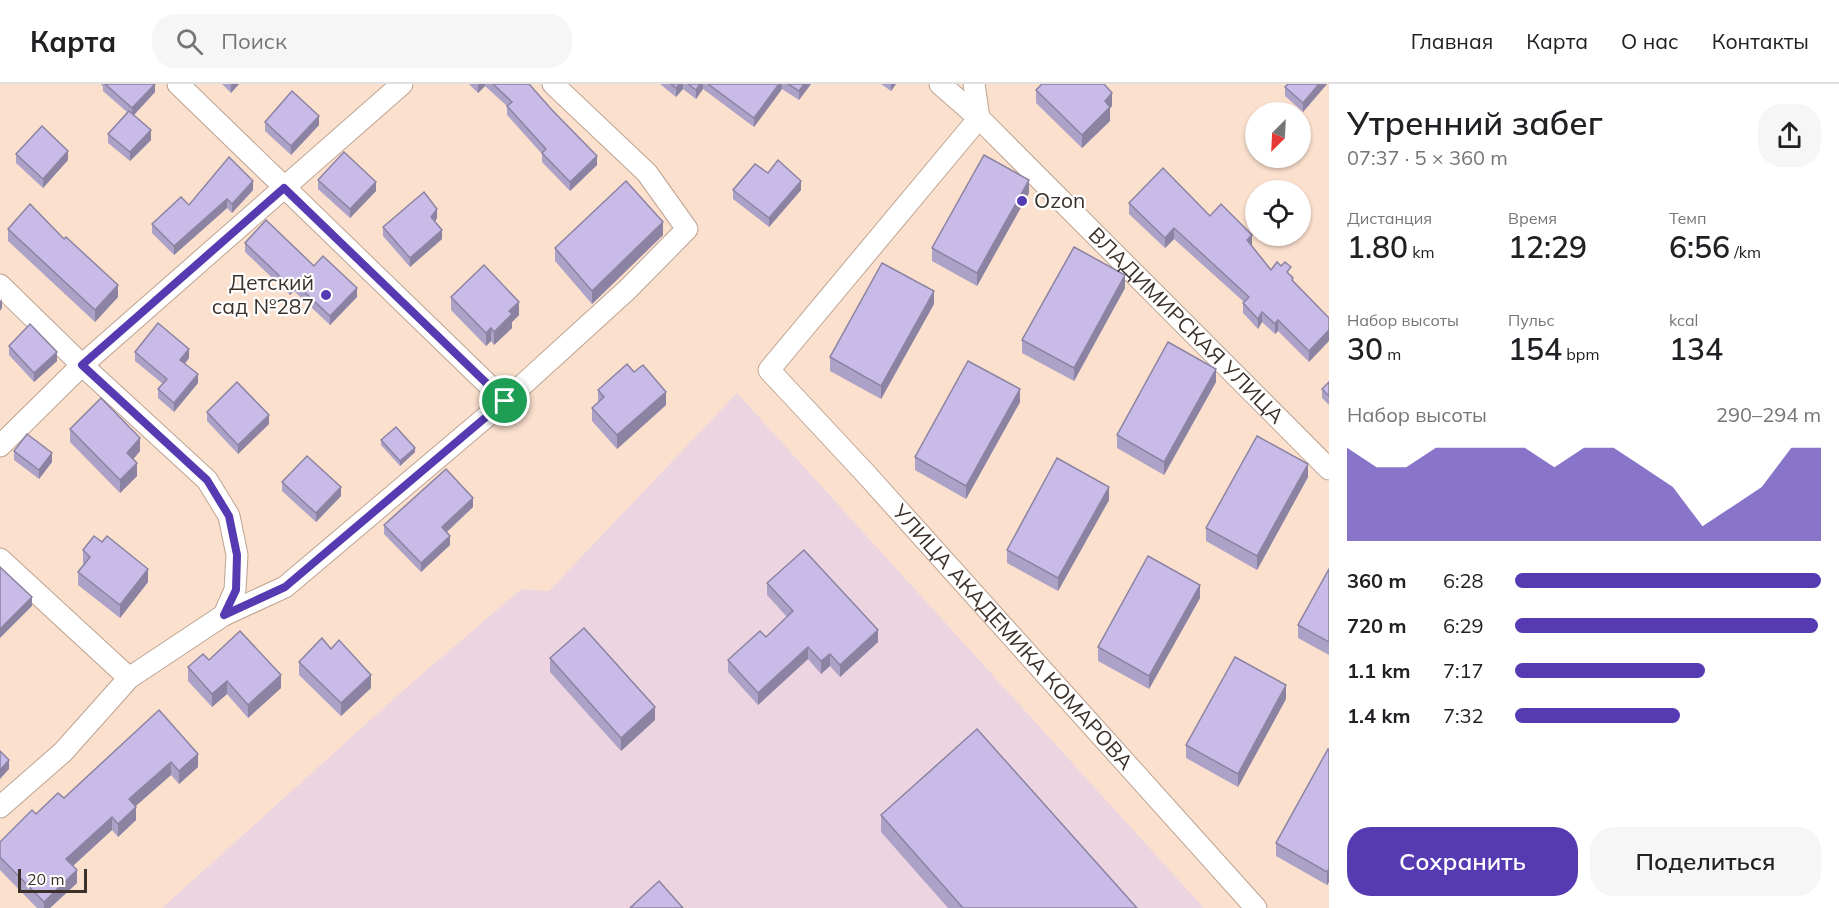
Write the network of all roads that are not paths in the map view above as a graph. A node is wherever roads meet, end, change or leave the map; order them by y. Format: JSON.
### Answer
{"nodes":[{"id":1,"x":178,"y":84,"type":"edge"},
{"id":2,"x":402,"y":84,"type":"edge"},
{"id":3,"x":553,"y":84,"type":"edge"},
{"id":4,"x":940,"y":84,"type":"edge"},
{"id":5,"x":974,"y":84,"type":"edge"},
{"id":6,"x":979,"y":118,"type":"junction"},
{"id":7,"x":284,"y":188,"type":"junction"},
{"id":8,"x":0,"y":285,"type":"edge"},
{"id":9,"x":82,"y":365,"type":"junction"},
{"id":10,"x":505,"y":401,"type":"junction"},
{"id":11,"x":0,"y":446,"type":"edge"},
{"id":12,"x":1329,"y":469,"type":"edge"},
{"id":13,"x":0,"y":559,"type":"edge"},
{"id":14,"x":224,"y":615,"type":"junction"},
{"id":15,"x":129,"y":678,"type":"junction"},
{"id":16,"x":0,"y":807,"type":"edge"},
{"id":17,"x":1256,"y":908,"type":"edge"}],
"edges":[{"from":1,"to":7,"type":"street"},
{"from":2,"to":7,"type":"street"},
{"from":3,"to":10,"type":"street"},
{"from":4,"to":6,"type":"street","name":"ВЛАДИМИРСКАЯ УЛИЦА"},
{"from":5,"to":6,"type":"street"},
{"from":6,"to":12,"type":"street","name":"ВЛАДИМИРСКАЯ УЛИЦА"},
{"from":6,"to":17,"type":"street","name":"УЛИЦА АКАДЕМИКА КОМАРОВА"},
{"from":7,"to":9,"type":"street"},
{"from":7,"to":10,"type":"street"},
{"from":8,"to":9,"type":"street"},
{"from":9,"to":11,"type":"street"},
{"from":9,"to":14,"type":"street"},
{"from":10,"to":14,"type":"street"},
{"from":13,"to":15,"type":"street"},
{"from":14,"to":15,"type":"street"},
{"from":15,"to":16,"type":"street"}]}
